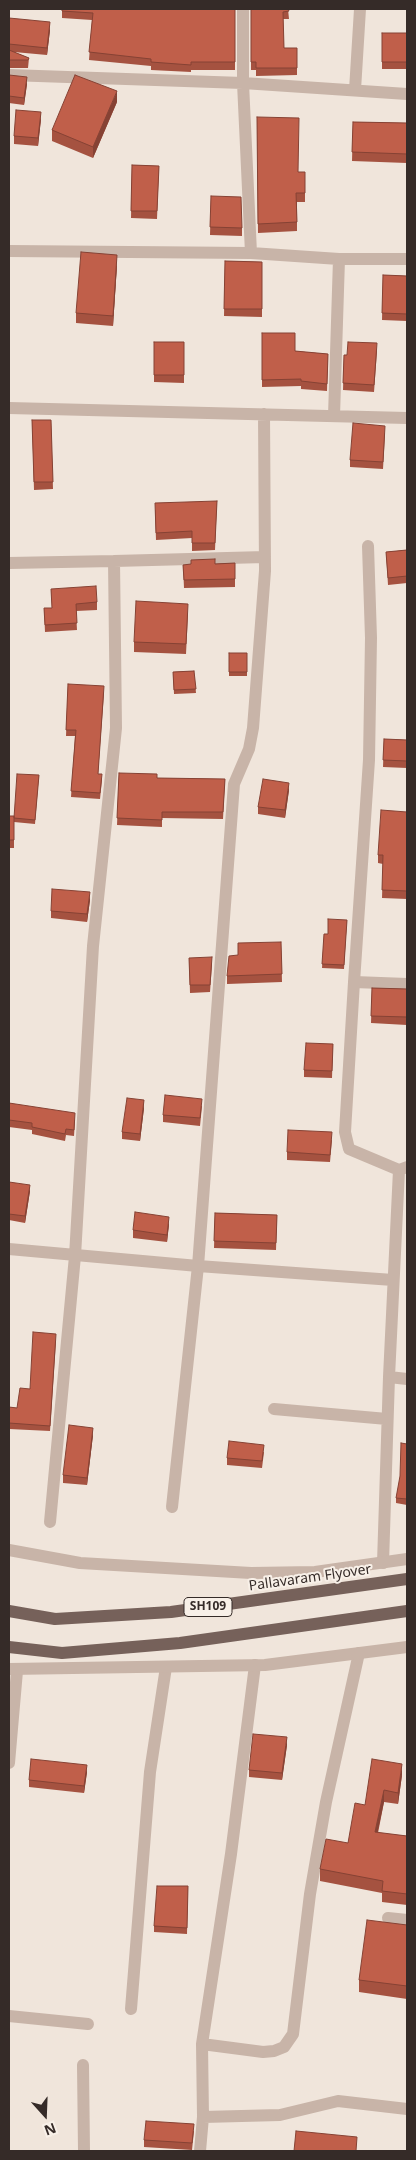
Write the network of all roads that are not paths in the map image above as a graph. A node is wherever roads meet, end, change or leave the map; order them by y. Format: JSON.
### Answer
{"nodes":[{"id":1,"x":242,"y":9,"type":"edge"},
{"id":2,"x":360,"y":9,"type":"edge"},
{"id":3,"x":9,"y":75,"type":"edge"},
{"id":4,"x":243,"y":83,"type":"junction"},
{"id":5,"x":355,"y":90,"type":"junction"},
{"id":6,"x":407,"y":94,"type":"edge"},
{"id":7,"x":11,"y":251,"type":"edge"},
{"id":8,"x":251,"y":253,"type":"junction"},
{"id":9,"x":339,"y":259,"type":"junction"},
{"id":10,"x":407,"y":259,"type":"edge"},
{"id":11,"x":9,"y":408,"type":"edge"},
{"id":12,"x":264,"y":414,"type":"junction"},
{"id":13,"x":334,"y":416,"type":"junction"},
{"id":14,"x":407,"y":418,"type":"edge"},
{"id":15,"x":368,"y":546,"type":"dead end"},
{"id":16,"x":265,"y":557,"type":"junction"},
{"id":17,"x":114,"y":561,"type":"junction"},
{"id":18,"x":9,"y":562,"type":"edge"},
{"id":19,"x":354,"y":982,"type":"junction"},
{"id":20,"x":407,"y":984,"type":"edge"},
{"id":21,"x":403,"y":1169,"type":"edge"},
{"id":22,"x":401,"y":1237,"type":"edge"},
{"id":23,"x":9,"y":1249,"type":"edge"},
{"id":24,"x":75,"y":1256,"type":"junction"},
{"id":25,"x":198,"y":1266,"type":"junction"},
{"id":26,"x":393,"y":1280,"type":"junction"},
{"id":27,"x":389,"y":1378,"type":"junction"},
{"id":28,"x":407,"y":1379,"type":"edge"},
{"id":29,"x":274,"y":1409,"type":"dead end"},
{"id":30,"x":388,"y":1419,"type":"junction"},
{"id":31,"x":172,"y":1507,"type":"dead end"},
{"id":32,"x":50,"y":1522,"type":"dead end"},
{"id":33,"x":9,"y":1550,"type":"edge"},
{"id":34,"x":407,"y":1560,"type":"edge"},
{"id":35,"x":383,"y":1563,"type":"junction"},
{"id":36,"x":407,"y":1580,"type":"edge"},
{"id":37,"x":407,"y":1610,"type":"edge"},
{"id":38,"x":9,"y":1611,"type":"edge"},
{"id":39,"x":9,"y":1647,"type":"edge"},
{"id":40,"x":407,"y":1647,"type":"edge"},
{"id":41,"x":359,"y":1653,"type":"junction"},
{"id":42,"x":255,"y":1665,"type":"junction"},
{"id":43,"x":166,"y":1667,"type":"junction"},
{"id":44,"x":13,"y":1670,"type":"edge"},
{"id":45,"x":10,"y":1735,"type":"edge"},
{"id":46,"x":9,"y":1763,"type":"edge"},
{"id":47,"x":388,"y":1918,"type":"dead end"},
{"id":48,"x":407,"y":1920,"type":"edge"},
{"id":49,"x":131,"y":2009,"type":"dead end"},
{"id":50,"x":9,"y":2016,"type":"edge"},
{"id":51,"x":88,"y":2024,"type":"dead end"},
{"id":52,"x":202,"y":2044,"type":"junction"},
{"id":53,"x":83,"y":2065,"type":"dead end"},
{"id":54,"x":407,"y":2109,"type":"edge"},
{"id":55,"x":203,"y":2117,"type":"junction"},
{"id":56,"x":84,"y":2151,"type":"edge"},
{"id":57,"x":200,"y":2151,"type":"edge"}],
"edges":[{"from":1,"to":4,"type":"street"},
{"from":2,"to":5,"type":"street"},
{"from":3,"to":4,"type":"street"},
{"from":4,"to":5,"type":"street"},
{"from":4,"to":8,"type":"street"},
{"from":5,"to":6,"type":"street"},
{"from":7,"to":8,"type":"street"},
{"from":8,"to":9,"type":"street"},
{"from":9,"to":10,"type":"street"},
{"from":9,"to":13,"type":"street"},
{"from":11,"to":12,"type":"street"},
{"from":12,"to":13,"type":"street"},
{"from":12,"to":16,"type":"street"},
{"from":13,"to":14,"type":"street"},
{"from":15,"to":19,"type":"street"},
{"from":16,"to":17,"type":"street"},
{"from":16,"to":25,"type":"street"},
{"from":17,"to":18,"type":"street"},
{"from":17,"to":24,"type":"street"},
{"from":19,"to":20,"type":"street"},
{"from":19,"to":21,"type":"street"},
{"from":21,"to":22,"type":"street"},
{"from":22,"to":26,"type":"street"},
{"from":23,"to":24,"type":"street"},
{"from":24,"to":25,"type":"street"},
{"from":24,"to":32,"type":"street"},
{"from":25,"to":26,"type":"street"},
{"from":25,"to":31,"type":"street"},
{"from":26,"to":27,"type":"street"},
{"from":27,"to":28,"type":"street"},
{"from":27,"to":30,"type":"street"},
{"from":29,"to":30,"type":"street"},
{"from":30,"to":35,"type":"street"},
{"from":33,"to":35,"type":"street"},
{"from":34,"to":35,"type":"street"},
{"from":36,"to":38,"type":"main road","name":"Pallavaram Flyover","number":"SH109"},
{"from":37,"to":39,"type":"main road","number":"SH109"},
{"from":40,"to":41,"type":"street"},
{"from":41,"to":42,"type":"street"},
{"from":41,"to":52,"type":"street"},
{"from":42,"to":43,"type":"street"},
{"from":42,"to":52,"type":"street"},
{"from":43,"to":44,"type":"street"},
{"from":43,"to":49,"type":"street"},
{"from":44,"to":45,"type":"street"},
{"from":45,"to":46,"type":"street"},
{"from":47,"to":48,"type":"street"},
{"from":50,"to":51,"type":"street"},
{"from":52,"to":55,"type":"street"},
{"from":53,"to":56,"type":"street"},
{"from":54,"to":55,"type":"street"},
{"from":55,"to":57,"type":"street"}]}
